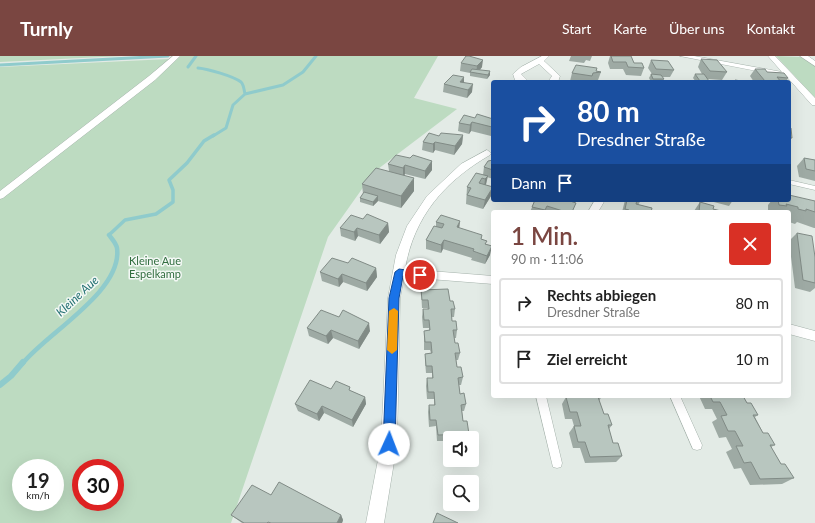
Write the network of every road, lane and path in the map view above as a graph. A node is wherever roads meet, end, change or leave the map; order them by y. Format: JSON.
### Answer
{"nodes":[{"id":1,"x":177,"y":56,"type":"edge"},
{"id":2,"x":683,"y":56,"type":"edge"},
{"id":3,"x":771,"y":56,"type":"edge"},
{"id":4,"x":803,"y":56,"type":"edge"},
{"id":5,"x":543,"y":59,"type":"edge"},
{"id":6,"x":815,"y":64,"type":"edge"},
{"id":7,"x":788,"y":75,"type":"junction"},
{"id":8,"x":522,"y":80,"type":"edge"},
{"id":9,"x":555,"y":80,"type":"edge"},
{"id":10,"x":815,"y":103,"type":"edge"},
{"id":11,"x":487,"y":153,"type":"dead end"},
{"id":12,"x":791,"y":182,"type":"edge"},
{"id":13,"x":815,"y":188,"type":"edge"},
{"id":14,"x":0,"y":196,"type":"edge"},
{"id":15,"x":399,"y":272,"type":"junction"},
{"id":16,"x":491,"y":280,"type":"edge"},
{"id":17,"x":791,"y":330,"type":"edge"},
{"id":18,"x":815,"y":336,"type":"edge"},
{"id":19,"x":541,"y":398,"type":"edge"},
{"id":20,"x":676,"y":398,"type":"edge"},
{"id":21,"x":697,"y":445,"type":"dead end"},
{"id":22,"x":557,"y":463,"type":"dead end"},
{"id":23,"x":375,"y":523,"type":"edge"}],
"edges":[{"from":1,"to":14,"type":"street"},
{"from":2,"to":7,"type":"street"},
{"from":3,"to":7,"type":"street"},
{"from":4,"to":6,"type":"street"},
{"from":5,"to":8,"type":"street"},
{"from":5,"to":9,"type":"street"},
{"from":7,"to":10,"type":"street"},
{"from":11,"to":15,"type":"street"},
{"from":12,"to":13,"type":"lane"},
{"from":15,"to":16,"type":"street"},
{"from":15,"to":23,"type":"street"},
{"from":17,"to":18,"type":"street"},
{"from":19,"to":22,"type":"lane"},
{"from":20,"to":21,"type":"lane"}]}
